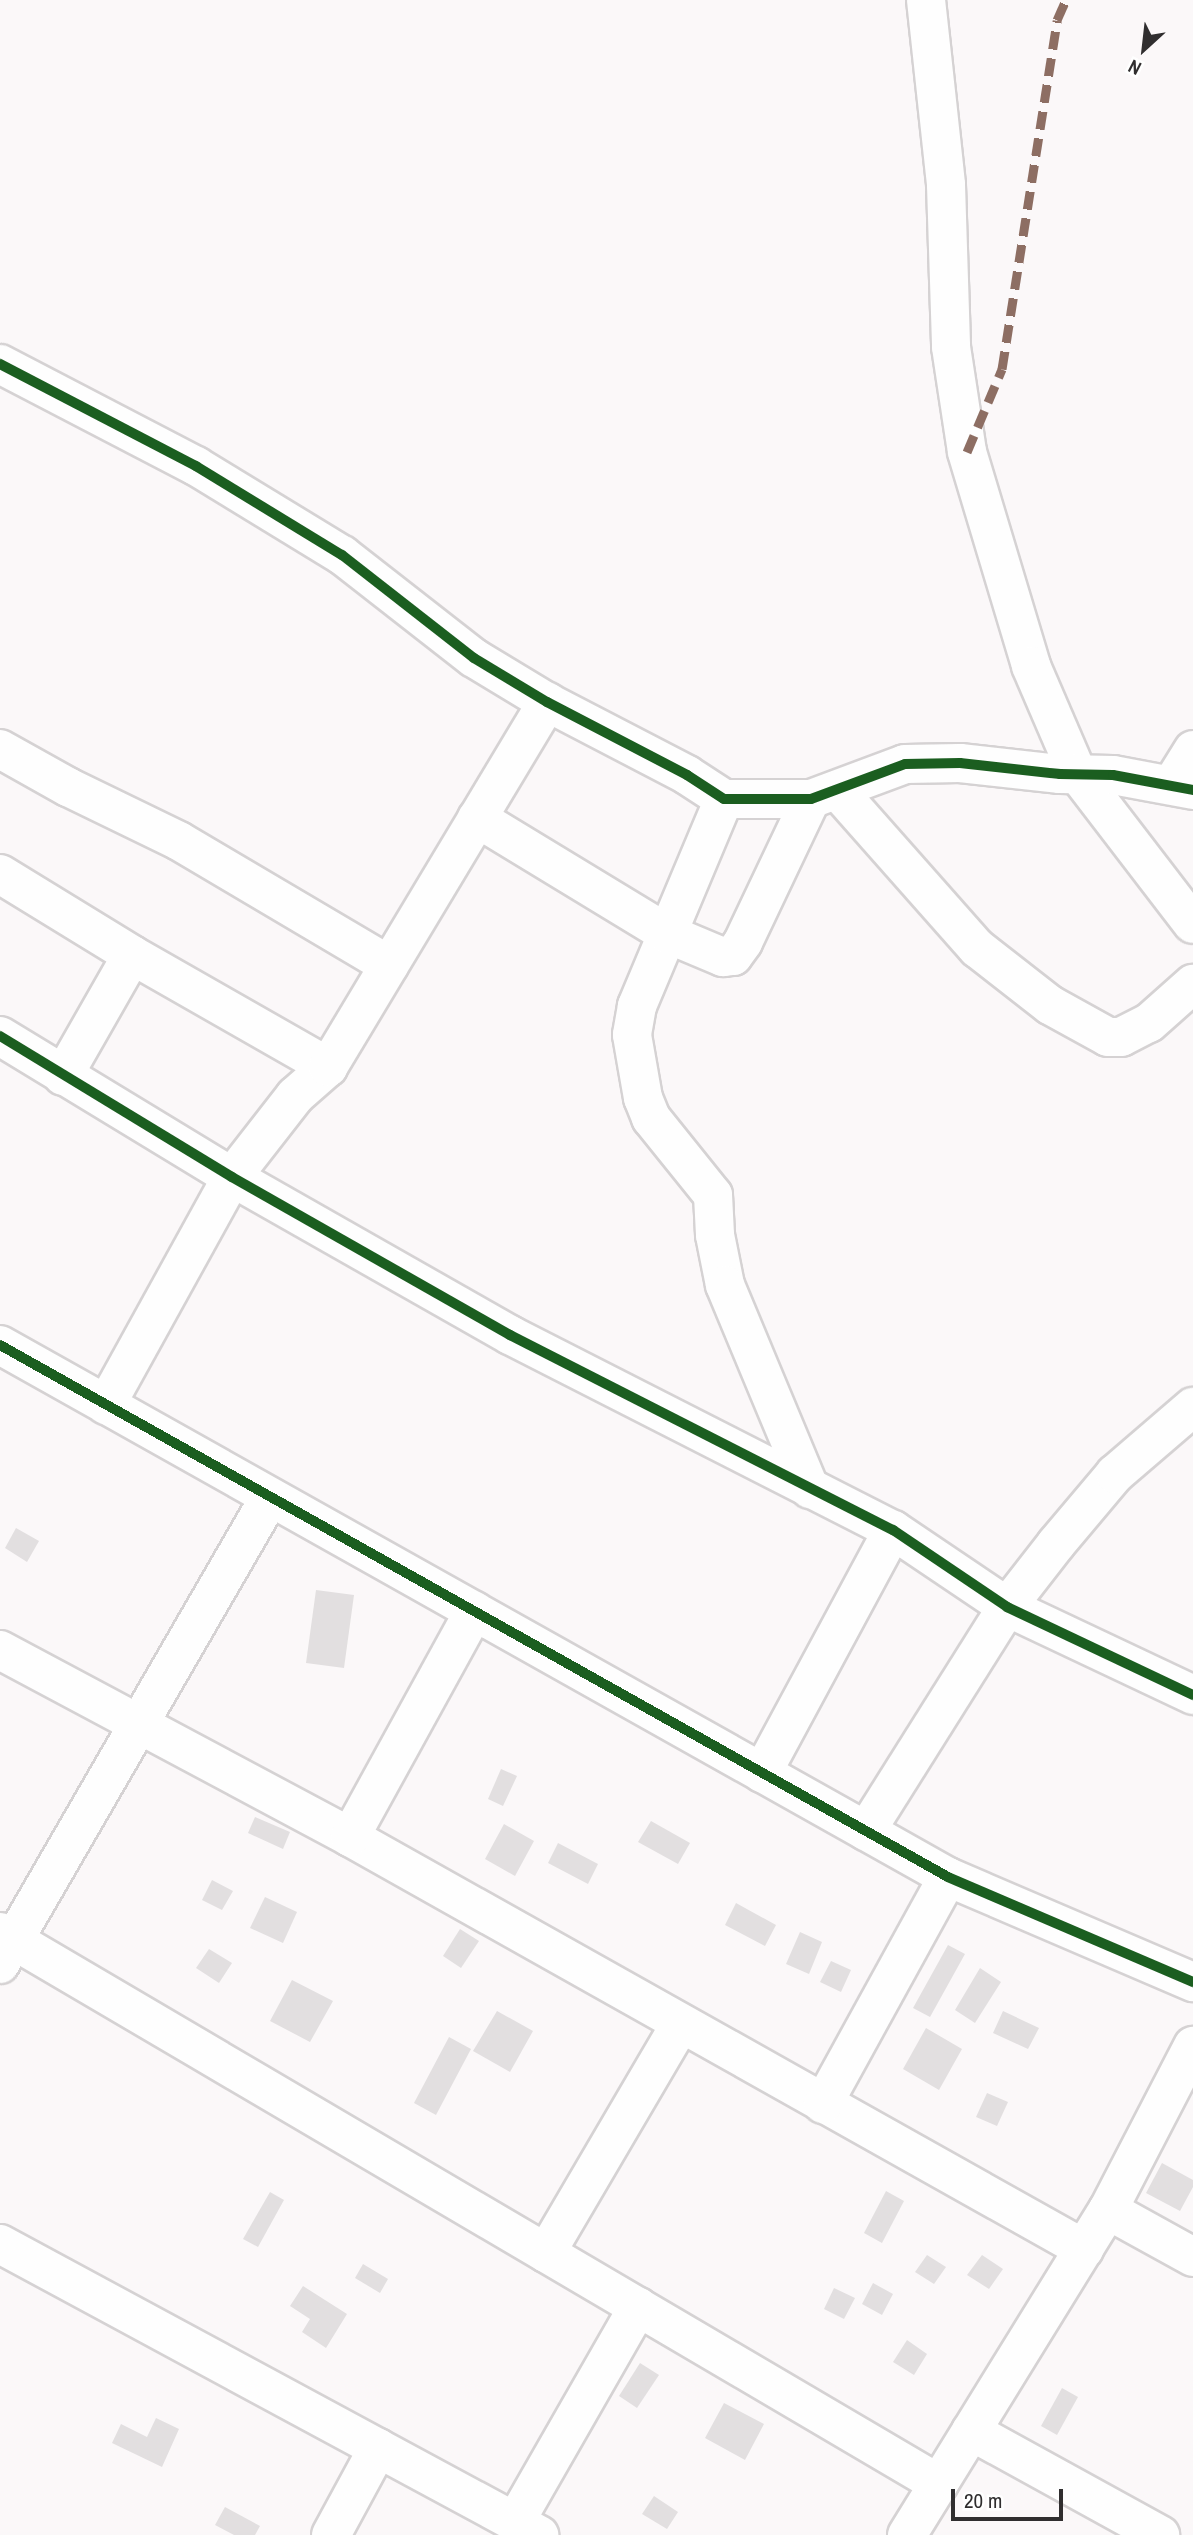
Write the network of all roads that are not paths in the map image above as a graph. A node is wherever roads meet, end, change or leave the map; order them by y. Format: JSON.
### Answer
{"nodes":[{"id":1,"x":926,"y":0,"type":"edge"},
{"id":2,"x":0,"y":365,"type":"edge"},
{"id":3,"x":547,"y":702,"type":"junction"},
{"id":4,"x":0,"y":750,"type":"edge"},
{"id":5,"x":1193,"y":750,"type":"edge"},
{"id":6,"x":1077,"y":773,"type":"junction"},
{"id":7,"x":1182,"y":787,"type":"edge"},
{"id":8,"x":825,"y":795,"type":"junction"},
{"id":9,"x":724,"y":799,"type":"junction"},
{"id":10,"x":477,"y":818,"type":"junction"},
{"id":11,"x":0,"y":874,"type":"edge"},
{"id":12,"x":1193,"y":924,"type":"edge"},
{"id":13,"x":667,"y":934,"type":"junction"},
{"id":14,"x":132,"y":955,"type":"junction"},
{"id":15,"x":389,"y":965,"type":"junction"},
{"id":16,"x":1193,"y":984,"type":"edge"},
{"id":17,"x":0,"y":1036,"type":"edge"},
{"id":18,"x":327,"y":1067,"type":"junction"},
{"id":19,"x":63,"y":1076,"type":"junction"},
{"id":20,"x":232,"y":1177,"type":"junction"},
{"id":21,"x":0,"y":1345,"type":"edge"},
{"id":22,"x":106,"y":1405,"type":"junction"},
{"id":23,"x":1193,"y":1407,"type":"edge"},
{"id":24,"x":810,"y":1489,"type":"junction"},
{"id":25,"x":270,"y":1497,"type":"junction"},
{"id":26,"x":893,"y":1530,"type":"junction"},
{"id":27,"x":1007,"y":1607,"type":"junction"},
{"id":28,"x":474,"y":1611,"type":"junction"},
{"id":29,"x":0,"y":1650,"type":"edge"},
{"id":30,"x":1193,"y":1695,"type":"edge"},
{"id":31,"x":139,"y":1725,"type":"junction"},
{"id":32,"x":762,"y":1773,"type":"junction"},
{"id":33,"x":866,"y":1831,"type":"junction"},
{"id":34,"x":350,"y":1838,"type":"junction"},
{"id":35,"x":948,"y":1877,"type":"junction"},
{"id":36,"x":4,"y":1945,"type":"edge"},
{"id":37,"x":1193,"y":1982,"type":"edge"},
{"id":38,"x":680,"y":2025,"type":"junction"},
{"id":39,"x":1193,"y":2046,"type":"edge"},
{"id":40,"x":824,"y":2104,"type":"junction"},
{"id":41,"x":1108,"y":2210,"type":"junction"},
{"id":42,"x":0,"y":2244,"type":"edge"},
{"id":43,"x":1084,"y":2249,"type":"junction"},
{"id":44,"x":546,"y":2253,"type":"junction"},
{"id":45,"x":1193,"y":2257,"type":"edge"},
{"id":46,"x":638,"y":2307,"type":"junction"},
{"id":47,"x":971,"y":2431,"type":"junction"},
{"id":48,"x":378,"y":2448,"type":"junction"},
{"id":49,"x":939,"y":2484,"type":"junction"},
{"id":50,"x":527,"y":2529,"type":"edge"},
{"id":51,"x":331,"y":2535,"type":"edge"},
{"id":52,"x":907,"y":2535,"type":"edge"},
{"id":53,"x":1160,"y":2535,"type":"edge"}],
"edges":[{"from":1,"to":6,"type":"street"},
{"from":2,"to":3,"type":"street"},
{"from":3,"to":9,"type":"street"},
{"from":3,"to":10,"type":"street"},
{"from":4,"to":15,"type":"street"},
{"from":5,"to":7,"type":"street"},
{"from":6,"to":7,"type":"street"},
{"from":6,"to":8,"type":"street"},
{"from":6,"to":12,"type":"street"},
{"from":8,"to":9,"type":"street"},
{"from":8,"to":13,"type":"street"},
{"from":8,"to":16,"type":"street"},
{"from":9,"to":13,"type":"street"},
{"from":10,"to":13,"type":"street"},
{"from":10,"to":15,"type":"street"},
{"from":11,"to":14,"type":"street"},
{"from":13,"to":24,"type":"street"},
{"from":14,"to":18,"type":"street"},
{"from":14,"to":19,"type":"street"},
{"from":15,"to":18,"type":"street"},
{"from":17,"to":19,"type":"street"},
{"from":18,"to":20,"type":"street"},
{"from":19,"to":20,"type":"street"},
{"from":20,"to":22,"type":"street"},
{"from":20,"to":24,"type":"street"},
{"from":21,"to":22,"type":"street"},
{"from":22,"to":25,"type":"street"},
{"from":23,"to":27,"type":"street"},
{"from":24,"to":26,"type":"street"},
{"from":25,"to":28,"type":"street"},
{"from":25,"to":31,"type":"street"},
{"from":26,"to":27,"type":"street"},
{"from":26,"to":32,"type":"street"},
{"from":27,"to":30,"type":"street"},
{"from":27,"to":33,"type":"street"},
{"from":28,"to":32,"type":"street"},
{"from":28,"to":34,"type":"street"},
{"from":29,"to":31,"type":"street"},
{"from":31,"to":34,"type":"street"},
{"from":31,"to":36,"type":"street"},
{"from":32,"to":33,"type":"street"},
{"from":33,"to":35,"type":"street"},
{"from":34,"to":38,"type":"street"},
{"from":35,"to":37,"type":"street"},
{"from":35,"to":40,"type":"street"},
{"from":36,"to":44,"type":"street"},
{"from":38,"to":40,"type":"street"},
{"from":38,"to":44,"type":"street"},
{"from":39,"to":41,"type":"street"},
{"from":40,"to":43,"type":"street"},
{"from":41,"to":43,"type":"street"},
{"from":41,"to":45,"type":"street"},
{"from":42,"to":48,"type":"street"},
{"from":43,"to":47,"type":"street"},
{"from":44,"to":46,"type":"street"},
{"from":46,"to":49,"type":"street"},
{"from":46,"to":50,"type":"street"},
{"from":47,"to":49,"type":"street"},
{"from":47,"to":53,"type":"street"},
{"from":48,"to":50,"type":"street"},
{"from":48,"to":51,"type":"street"},
{"from":49,"to":52,"type":"street"}]}
